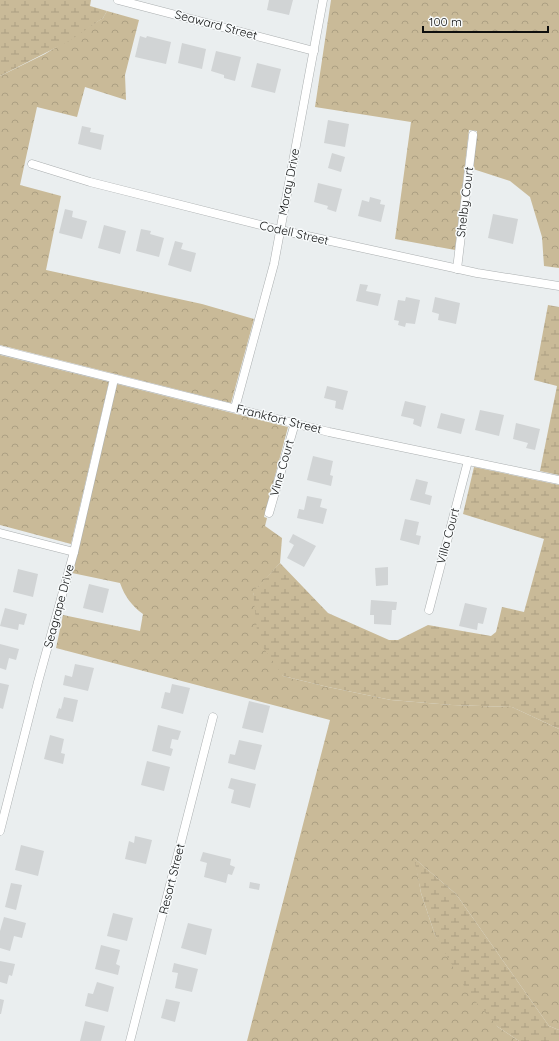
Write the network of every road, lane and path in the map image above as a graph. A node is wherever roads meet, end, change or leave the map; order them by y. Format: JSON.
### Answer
{"nodes":[{"id":1,"x":118,"y":0,"type":"edge"},
{"id":2,"x":323,"y":0,"type":"edge"},
{"id":3,"x":314,"y":51,"type":"junction"},
{"id":4,"x":473,"y":135,"type":"dead end"},
{"id":5,"x":32,"y":164,"type":"dead end"},
{"id":6,"x":280,"y":230,"type":"junction"},
{"id":7,"x":457,"y":269,"type":"junction"},
{"id":8,"x":559,"y":286,"type":"edge"},
{"id":9,"x":0,"y":350,"type":"edge"},
{"id":10,"x":114,"y":379,"type":"junction"},
{"id":11,"x":235,"y":408,"type":"junction"},
{"id":12,"x":294,"y":424,"type":"junction"},
{"id":13,"x":468,"y":461,"type":"junction"},
{"id":14,"x":559,"y":480,"type":"edge"},
{"id":15,"x":269,"y":513,"type":"dead end"},
{"id":16,"x":0,"y":533,"type":"edge"},
{"id":17,"x":74,"y":552,"type":"junction"},
{"id":18,"x":429,"y":610,"type":"dead end"},
{"id":19,"x":213,"y":717,"type":"dead end"},
{"id":20,"x":0,"y":832,"type":"edge"},
{"id":21,"x":130,"y":1041,"type":"edge"}],
"edges":[{"from":1,"to":3,"type":"street","name":"Seaward Street"},
{"from":2,"to":3,"type":"street","name":"Moray Drive"},
{"from":3,"to":6,"type":"street","name":"Moray Drive"},
{"from":4,"to":7,"type":"street","name":"Shelby Court"},
{"from":5,"to":6,"type":"street","name":"Codell Street"},
{"from":6,"to":7,"type":"street","name":"Codell Street"},
{"from":6,"to":11,"type":"street","name":"Moray Drive"},
{"from":7,"to":8,"type":"street","name":"Codell Street"},
{"from":9,"to":10,"type":"street","name":"Frankfort Street"},
{"from":10,"to":11,"type":"street","name":"Frankfort Street"},
{"from":10,"to":17,"type":"street","name":"Seagrape Drive"},
{"from":11,"to":12,"type":"street","name":"Frankfort Street"},
{"from":12,"to":13,"type":"street","name":"Frankfort Street"},
{"from":12,"to":15,"type":"street","name":"Vine Court"},
{"from":13,"to":14,"type":"street","name":"Frankfort Street"},
{"from":13,"to":18,"type":"street","name":"Villa Court"},
{"from":16,"to":17,"type":"street"},
{"from":17,"to":20,"type":"street","name":"Seagrape Drive"},
{"from":19,"to":21,"type":"street","name":"Resort Street"}]}
